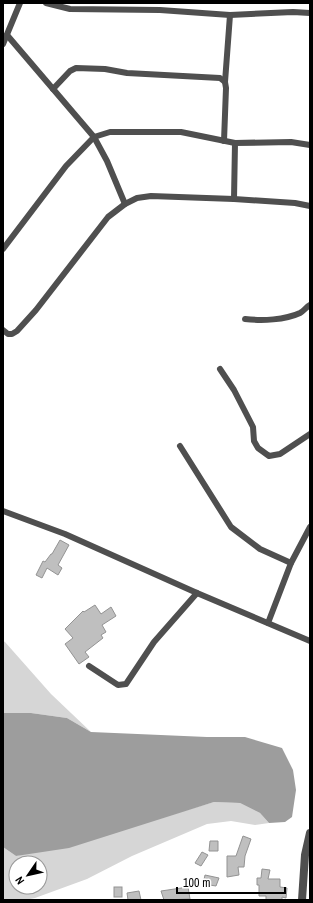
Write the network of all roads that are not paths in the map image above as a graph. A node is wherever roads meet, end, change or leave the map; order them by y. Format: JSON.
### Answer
{"nodes":[{"id":1,"x":20,"y":3,"type":"edge"},
{"id":2,"x":46,"y":3,"type":"edge"},
{"id":3,"x":310,"y":13,"type":"edge"},
{"id":4,"x":230,"y":15,"type":"junction"},
{"id":5,"x":7,"y":35,"type":"junction"},
{"id":6,"x":3,"y":44,"type":"edge"},
{"id":7,"x":225,"y":82,"type":"junction"},
{"id":8,"x":53,"y":89,"type":"junction"},
{"id":9,"x":94,"y":137,"type":"junction"},
{"id":10,"x":224,"y":141,"type":"junction"},
{"id":11,"x":235,"y":143,"type":"junction"},
{"id":12,"x":310,"y":145,"type":"edge"},
{"id":13,"x":234,"y":199,"type":"junction"},
{"id":14,"x":125,"y":204,"type":"junction"},
{"id":15,"x":310,"y":206,"type":"edge"},
{"id":16,"x":3,"y":249,"type":"edge"},
{"id":17,"x":310,"y":305,"type":"edge"},
{"id":18,"x":245,"y":319,"type":"dead end"},
{"id":19,"x":3,"y":330,"type":"edge"},
{"id":20,"x":220,"y":369,"type":"dead end"},
{"id":21,"x":310,"y":434,"type":"edge"},
{"id":22,"x":180,"y":446,"type":"dead end"},
{"id":23,"x":3,"y":511,"type":"edge"},
{"id":24,"x":310,"y":527,"type":"edge"},
{"id":25,"x":291,"y":563,"type":"junction"},
{"id":26,"x":196,"y":593,"type":"junction"},
{"id":27,"x":268,"y":623,"type":"junction"},
{"id":28,"x":310,"y":641,"type":"edge"},
{"id":29,"x":89,"y":666,"type":"dead end"},
{"id":30,"x":310,"y":833,"type":"edge"},
{"id":31,"x":302,"y":900,"type":"edge"}],
"edges":[{"from":1,"to":5,"type":"street"},
{"from":2,"to":4,"type":"street"},
{"from":3,"to":4,"type":"street"},
{"from":4,"to":7,"type":"street"},
{"from":5,"to":6,"type":"street"},
{"from":5,"to":8,"type":"street"},
{"from":7,"to":8,"type":"street"},
{"from":7,"to":10,"type":"street"},
{"from":8,"to":9,"type":"street"},
{"from":9,"to":10,"type":"street"},
{"from":9,"to":14,"type":"street"},
{"from":9,"to":16,"type":"street"},
{"from":10,"to":11,"type":"street"},
{"from":11,"to":12,"type":"street"},
{"from":11,"to":13,"type":"street"},
{"from":13,"to":14,"type":"street"},
{"from":13,"to":15,"type":"street"},
{"from":14,"to":19,"type":"street"},
{"from":17,"to":18,"type":"street"},
{"from":20,"to":21,"type":"street"},
{"from":22,"to":25,"type":"street"},
{"from":23,"to":26,"type":"street"},
{"from":24,"to":25,"type":"street"},
{"from":25,"to":27,"type":"street"},
{"from":26,"to":27,"type":"street"},
{"from":26,"to":29,"type":"street"},
{"from":27,"to":28,"type":"street"},
{"from":30,"to":31,"type":"street"}]}
